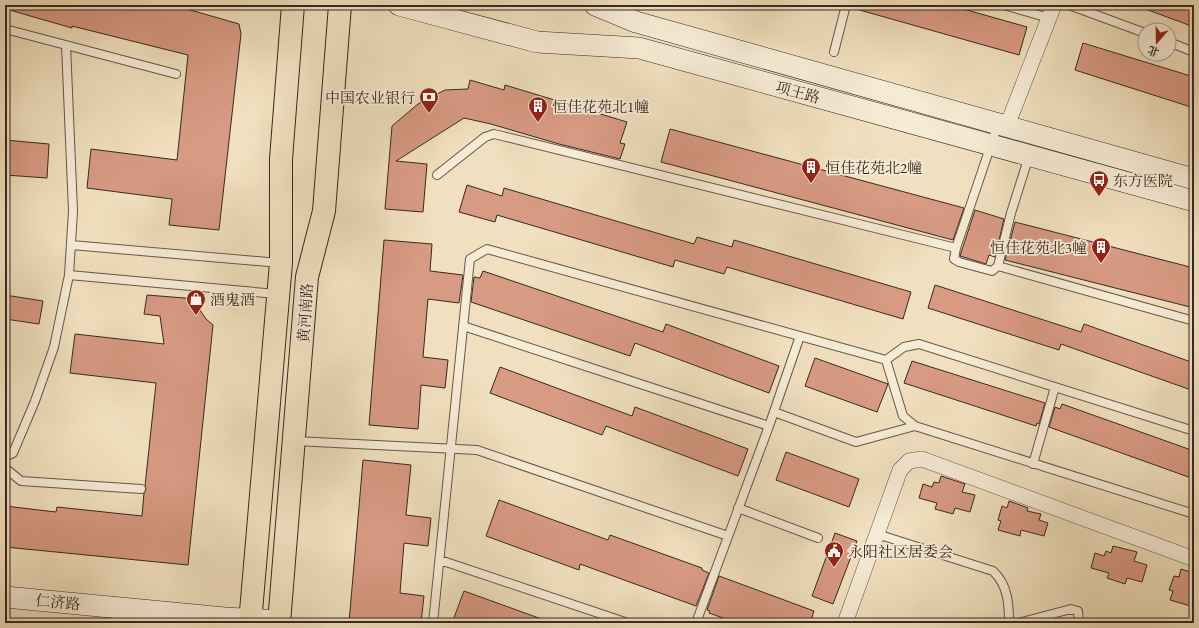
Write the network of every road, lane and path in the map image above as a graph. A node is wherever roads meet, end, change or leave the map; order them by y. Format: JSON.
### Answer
{"nodes":[{"id":1,"x":293,"y":5,"type":"edge"},
{"id":2,"x":340,"y":5,"type":"edge"},
{"id":3,"x":399,"y":5,"type":"edge"},
{"id":4,"x":595,"y":5,"type":"edge"},
{"id":5,"x":846,"y":5,"type":"edge"},
{"id":6,"x":1004,"y":5,"type":"edge"},
{"id":7,"x":1069,"y":5,"type":"edge"},
{"id":8,"x":432,"y":9,"type":"edge"},
{"id":9,"x":1052,"y":12,"type":"edge"},
{"id":10,"x":5,"y":29,"type":"edge"},
{"id":11,"x":1137,"y":30,"type":"edge"},
{"id":12,"x":66,"y":45,"type":"junction"},
{"id":13,"x":1177,"y":45,"type":"edge"},
{"id":14,"x":834,"y":52,"type":"dead end"},
{"id":15,"x":1194,"y":52,"type":"edge"},
{"id":16,"x":176,"y":74,"type":"dead end"},
{"id":17,"x":1003,"y":125,"type":"junction"},
{"id":18,"x":991,"y":145,"type":"junction"},
{"id":19,"x":1032,"y":145,"type":"junction"},
{"id":20,"x":437,"y":175,"type":"dead end"},
{"id":21,"x":1194,"y":179,"type":"edge"},
{"id":22,"x":1194,"y":201,"type":"edge"},
{"id":23,"x":71,"y":245,"type":"junction"},
{"id":24,"x":956,"y":248,"type":"junction"},
{"id":25,"x":281,"y":263,"type":"junction"},
{"id":26,"x":998,"y":266,"type":"junction"},
{"id":27,"x":69,"y":275,"type":"junction"},
{"id":28,"x":278,"y":294,"type":"junction"},
{"id":29,"x":1194,"y":321,"type":"edge"},
{"id":30,"x":463,"y":326,"type":"junction"},
{"id":31,"x":800,"y":336,"type":"junction"},
{"id":32,"x":886,"y":360,"type":"junction"},
{"id":33,"x":1055,"y":387,"type":"junction"},
{"id":34,"x":774,"y":412,"type":"junction"},
{"id":35,"x":768,"y":426,"type":"junction"},
{"id":36,"x":915,"y":426,"type":"junction"},
{"id":37,"x":1194,"y":431,"type":"edge"},
{"id":38,"x":295,"y":441,"type":"junction"},
{"id":39,"x":451,"y":449,"type":"junction"},
{"id":40,"x":5,"y":456,"type":"edge"},
{"id":41,"x":1033,"y":464,"type":"junction"},
{"id":42,"x":5,"y":468,"type":"edge"},
{"id":43,"x":141,"y":489,"type":"dead end"},
{"id":44,"x":738,"y":508,"type":"junction"},
{"id":45,"x":1194,"y":514,"type":"edge"},
{"id":46,"x":877,"y":534,"type":"junction"},
{"id":47,"x":728,"y":536,"type":"junction"},
{"id":48,"x":818,"y":538,"type":"dead end"},
{"id":49,"x":1194,"y":559,"type":"edge"},
{"id":50,"x":440,"y":560,"type":"junction"},
{"id":51,"x":5,"y":597,"type":"edge"},
{"id":52,"x":250,"y":621,"type":"edge"},
{"id":53,"x":279,"y":622,"type":"edge"},
{"id":54,"x":433,"y":623,"type":"edge"},
{"id":55,"x":628,"y":623,"type":"edge"},
{"id":56,"x":696,"y":623,"type":"edge"},
{"id":57,"x":844,"y":623,"type":"edge"},
{"id":58,"x":1009,"y":623,"type":"edge"},
{"id":59,"x":1018,"y":623,"type":"edge"},
{"id":60,"x":1079,"y":623,"type":"edge"}],
"edges":[{"from":1,"to":25,"type":"main road","name":"黄河南路"},
{"from":2,"to":38,"type":"main road","name":"黄河南路"},
{"from":3,"to":8,"type":"main road","name":"项王路"},
{"from":4,"to":17,"type":"main road","name":"项王路"},
{"from":5,"to":14,"type":"lane"},
{"from":6,"to":9,"type":"lane"},
{"from":7,"to":11,"type":"lane"},
{"from":8,"to":18,"type":"main road","name":"项王路"},
{"from":9,"to":17,"type":"street"},
{"from":10,"to":12,"type":"lane"},
{"from":12,"to":16,"type":"lane"},
{"from":12,"to":23,"type":"lane"},
{"from":13,"to":15,"type":"lane"},
{"from":17,"to":18,"type":"lane"},
{"from":17,"to":19,"type":"main road","name":"项王路"},
{"from":18,"to":19,"type":"main road","name":"项王路"},
{"from":18,"to":24,"type":"lane"},
{"from":19,"to":21,"type":"main road","name":"项王路"},
{"from":19,"to":22,"type":"main road","name":"项王路"},
{"from":19,"to":26,"type":"lane"},
{"from":20,"to":24,"type":"lane"},
{"from":23,"to":25,"type":"lane"},
{"from":23,"to":27,"type":"lane"},
{"from":24,"to":26,"type":"lane"},
{"from":25,"to":28,"type":"main road","name":"黄河南路"},
{"from":26,"to":29,"type":"lane"},
{"from":27,"to":28,"type":"lane"},
{"from":27,"to":40,"type":"lane"},
{"from":28,"to":52,"type":"main road","name":"黄河南路"},
{"from":30,"to":31,"type":"lane"},
{"from":30,"to":35,"type":"lane"},
{"from":30,"to":39,"type":"lane"},
{"from":31,"to":32,"type":"lane"},
{"from":31,"to":34,"type":"lane"},
{"from":32,"to":33,"type":"lane"},
{"from":32,"to":36,"type":"lane"},
{"from":33,"to":37,"type":"lane"},
{"from":33,"to":41,"type":"lane"},
{"from":34,"to":35,"type":"lane"},
{"from":34,"to":36,"type":"lane"},
{"from":35,"to":44,"type":"lane"},
{"from":36,"to":41,"type":"lane"},
{"from":38,"to":39,"type":"lane"},
{"from":38,"to":53,"type":"main road","name":"黄河南路"},
{"from":39,"to":47,"type":"lane"},
{"from":39,"to":50,"type":"lane"},
{"from":41,"to":45,"type":"lane"},
{"from":42,"to":43,"type":"lane"},
{"from":44,"to":47,"type":"lane"},
{"from":44,"to":48,"type":"lane"},
{"from":46,"to":49,"type":"street"},
{"from":46,"to":57,"type":"street"},
{"from":46,"to":58,"type":"lane"},
{"from":47,"to":56,"type":"lane"},
{"from":50,"to":54,"type":"lane"},
{"from":50,"to":55,"type":"lane"},
{"from":51,"to":52,"type":"main road","name":"仁济路"},
{"from":52,"to":53,"type":"main road","name":"仁济路"},
{"from":59,"to":60,"type":"lane"}]}
